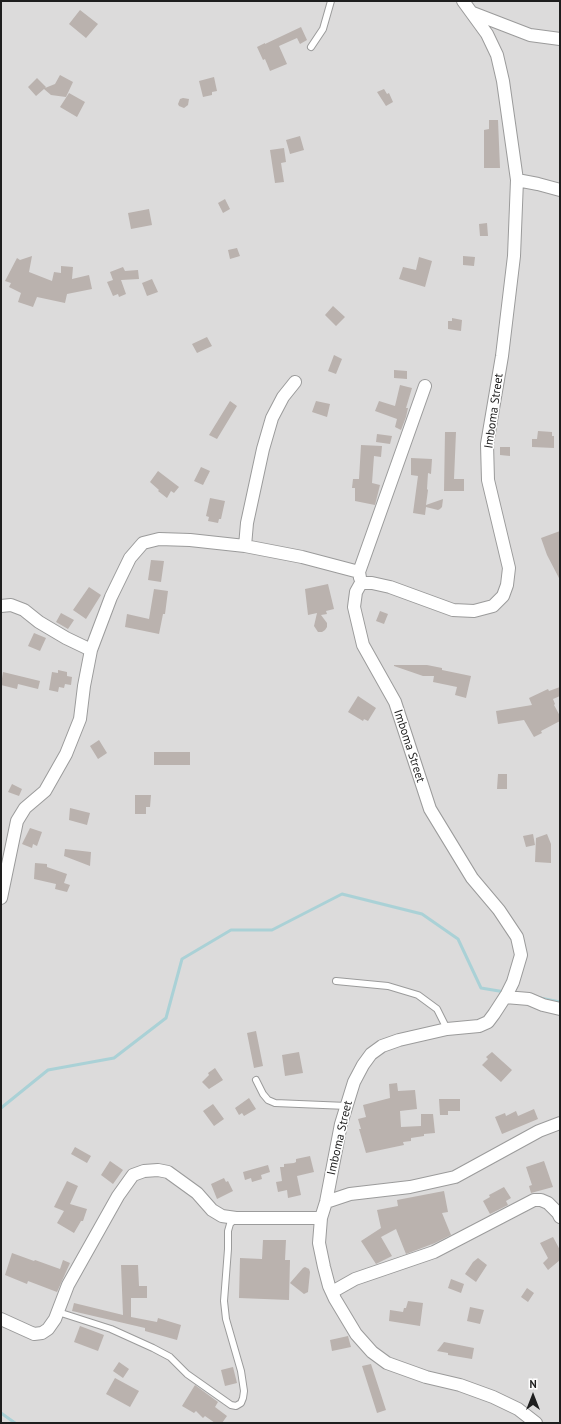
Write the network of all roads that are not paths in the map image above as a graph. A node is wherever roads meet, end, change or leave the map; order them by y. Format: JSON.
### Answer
{"nodes":[{"id":1,"x":331,"y":1,"type":"edge"},
{"id":2,"x":463,"y":1,"type":"edge"},
{"id":3,"x":473,"y":13,"type":"junction"},
{"id":4,"x":560,"y":39,"type":"edge"},
{"id":5,"x":311,"y":47,"type":"dead end"},
{"id":6,"x":517,"y":180,"type":"junction"},
{"id":7,"x":560,"y":190,"type":"edge"},
{"id":8,"x":295,"y":382,"type":"dead end"},
{"id":9,"x":425,"y":386,"type":"dead end"},
{"id":10,"x":245,"y":546,"type":"junction"},
{"id":11,"x":360,"y":578,"type":"junction"},
{"id":12,"x":1,"y":606,"type":"edge"},
{"id":13,"x":91,"y":650,"type":"junction"},
{"id":14,"x":1,"y":898,"type":"edge"},
{"id":15,"x":336,"y":981,"type":"dead end"},
{"id":16,"x":506,"y":995,"type":"junction"},
{"id":17,"x":560,"y":1009,"type":"edge"},
{"id":18,"x":447,"y":1029,"type":"junction"},
{"id":19,"x":256,"y":1080,"type":"dead end"},
{"id":20,"x":347,"y":1106,"type":"junction"},
{"id":21,"x":560,"y":1123,"type":"edge"},
{"id":22,"x":326,"y":1202,"type":"junction"},
{"id":23,"x":560,"y":1217,"type":"edge"},
{"id":24,"x":236,"y":1218,"type":"junction"},
{"id":25,"x":321,"y":1218,"type":"junction"},
{"id":26,"x":332,"y":1292,"type":"junction"},
{"id":27,"x":58,"y":1312,"type":"junction"},
{"id":28,"x":1,"y":1319,"type":"edge"},
{"id":29,"x":536,"y":1423,"type":"edge"}],
"edges":[{"from":1,"to":5,"type":"lane"},
{"from":2,"to":3,"type":"street","name":"Imboma Street"},
{"from":3,"to":4,"type":"street"},
{"from":3,"to":6,"type":"street","name":"Imboma Street"},
{"from":6,"to":7,"type":"street"},
{"from":6,"to":11,"type":"street","name":"Imboma Street"},
{"from":8,"to":10,"type":"street"},
{"from":9,"to":11,"type":"street"},
{"from":10,"to":11,"type":"street"},
{"from":10,"to":13,"type":"street"},
{"from":11,"to":16,"type":"street","name":"Imboma Street"},
{"from":12,"to":13,"type":"street"},
{"from":13,"to":14,"type":"street"},
{"from":15,"to":18,"type":"lane"},
{"from":16,"to":17,"type":"street"},
{"from":16,"to":18,"type":"street","name":"Imboma Street"},
{"from":18,"to":20,"type":"street","name":"Imboma Street"},
{"from":19,"to":20,"type":"lane"},
{"from":20,"to":22,"type":"street","name":"Imboma Street"},
{"from":21,"to":22,"type":"street"},
{"from":22,"to":25,"type":"street","name":"Imboma Street"},
{"from":23,"to":26,"type":"street"},
{"from":24,"to":25,"type":"street"},
{"from":24,"to":27,"type":"street"},
{"from":24,"to":27,"type":"lane"},
{"from":25,"to":26,"type":"street","name":"Imboma Street"},
{"from":26,"to":29,"type":"street","name":"Imboma Street"},
{"from":27,"to":28,"type":"street"}]}
